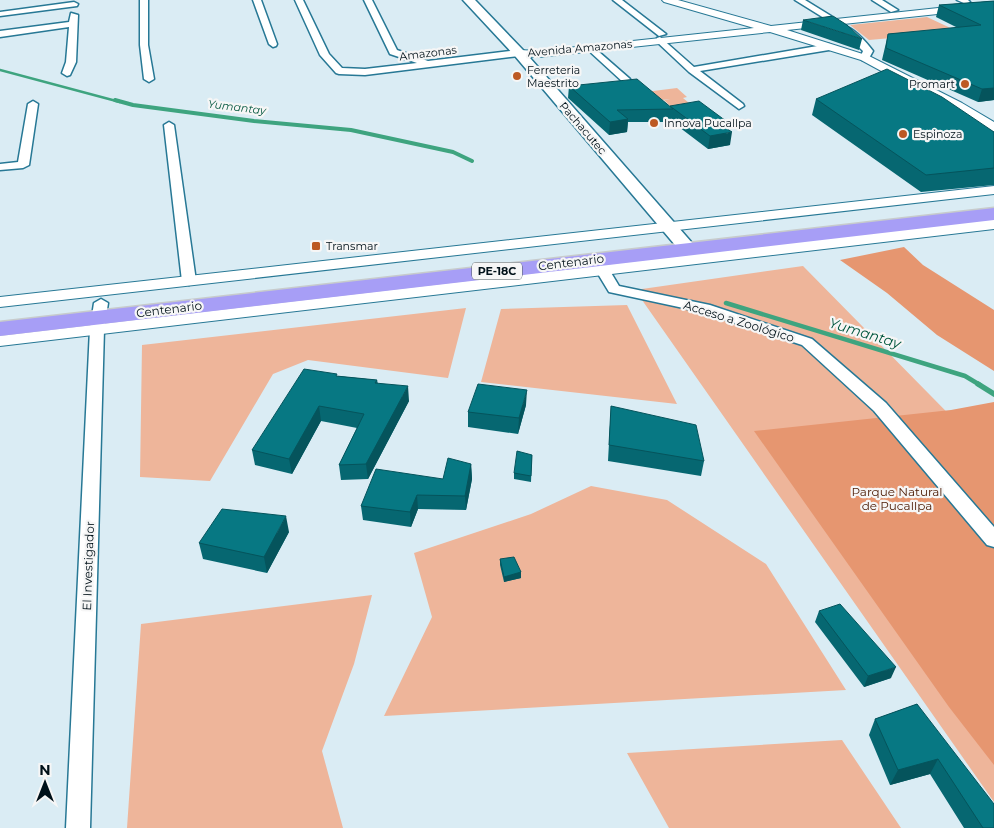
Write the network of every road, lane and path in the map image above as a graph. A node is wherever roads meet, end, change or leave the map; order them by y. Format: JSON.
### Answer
{"nodes":[{"id":1,"x":29,"y":0,"type":"edge"},
{"id":2,"x":144,"y":0,"type":"edge"},
{"id":3,"x":257,"y":0,"type":"edge"},
{"id":4,"x":299,"y":0,"type":"edge"},
{"id":5,"x":368,"y":0,"type":"edge"},
{"id":6,"x":462,"y":0,"type":"edge"},
{"id":7,"x":469,"y":0,"type":"edge"},
{"id":8,"x":616,"y":0,"type":"edge"},
{"id":9,"x":667,"y":0,"type":"edge"},
{"id":10,"x":799,"y":0,"type":"edge"},
{"id":11,"x":876,"y":0,"type":"edge"},
{"id":12,"x":991,"y":0,"type":"edge"},
{"id":13,"x":963,"y":1,"type":"edge"},
{"id":14,"x":75,"y":2,"type":"edge"},
{"id":15,"x":994,"y":5,"type":"edge"},
{"id":16,"x":27,"y":10,"type":"junction"},
{"id":17,"x":894,"y":10,"type":"junction"},
{"id":18,"x":0,"y":14,"type":"edge"},
{"id":19,"x":832,"y":18,"type":"junction"},
{"id":20,"x":73,"y":24,"type":"junction"},
{"id":21,"x":750,"y":24,"type":"junction"},
{"id":22,"x":766,"y":28,"type":"junction"},
{"id":23,"x":0,"y":34,"type":"edge"},
{"id":24,"x":661,"y":37,"type":"junction"},
{"id":25,"x":273,"y":44,"type":"dead end"},
{"id":26,"x":829,"y":47,"type":"junction"},
{"id":27,"x":591,"y":48,"type":"junction"},
{"id":28,"x":515,"y":54,"type":"junction"},
{"id":29,"x":865,"y":58,"type":"junction"},
{"id":30,"x":431,"y":64,"type":"junction"},
{"id":31,"x":692,"y":70,"type":"junction"},
{"id":32,"x":68,"y":73,"type":"dead end"},
{"id":33,"x":149,"y":79,"type":"dead end"},
{"id":34,"x":627,"y":81,"type":"edge"},
{"id":35,"x":33,"y":104,"type":"dead end"},
{"id":36,"x":739,"y":106,"type":"dead end"},
{"id":37,"x":169,"y":125,"type":"dead end"},
{"id":38,"x":994,"y":128,"type":"edge"},
{"id":39,"x":23,"y":165,"type":"joint"},
{"id":40,"x":0,"y":167,"type":"edge"},
{"id":41,"x":994,"y":190,"type":"edge"},
{"id":42,"x":994,"y":202,"type":"edge"},
{"id":43,"x":994,"y":214,"type":"edge"},
{"id":44,"x":994,"y":224,"type":"edge"},
{"id":45,"x":675,"y":241,"type":"junction"},
{"id":46,"x":598,"y":264,"type":"junction"},
{"id":47,"x":189,"y":281,"type":"junction"},
{"id":48,"x":0,"y":302,"type":"edge"},
{"id":49,"x":0,"y":315,"type":"edge"},
{"id":50,"x":99,"y":316,"type":"junction"},
{"id":51,"x":0,"y":329,"type":"edge"},
{"id":52,"x":0,"y":341,"type":"edge"},
{"id":53,"x":994,"y":540,"type":"edge"},
{"id":54,"x":78,"y":828,"type":"edge"}],
"edges":[{"from":1,"to":16,"type":"street"},
{"from":2,"to":33,"type":"street"},
{"from":3,"to":25,"type":"street"},
{"from":4,"to":30,"type":"street","name":"Amazonas"},
{"from":5,"to":30,"type":"street"},
{"from":6,"to":28,"type":"main road","name":"Pachacutec"},
{"from":7,"to":28,"type":"main road","name":"Pachacutec"},
{"from":8,"to":24,"type":"street"},
{"from":9,"to":21,"type":"street"},
{"from":10,"to":19,"type":"street"},
{"from":11,"to":17,"type":"street"},
{"from":12,"to":13,"type":"street","name":"Avenida Amazonas"},
{"from":13,"to":17,"type":"street","name":"Avenida Amazonas"},
{"from":14,"to":16,"type":"street"},
{"from":14,"to":20,"type":"street"},
{"from":15,"to":19,"type":"street","name":"Avenida Amazonas"},
{"from":16,"to":18,"type":"street"},
{"from":17,"to":19,"type":"street","name":"Avenida Amazonas"},
{"from":19,"to":21,"type":"street","name":"Avenida Amazonas"},
{"from":19,"to":22,"type":"street","name":"Avenida Amazonas"},
{"from":19,"to":29,"type":"street"},
{"from":20,"to":23,"type":"street"},
{"from":20,"to":32,"type":"street"},
{"from":21,"to":22,"type":"street"},
{"from":21,"to":24,"type":"street","name":"Avenida Amazonas"},
{"from":22,"to":24,"type":"street","name":"Avenida Amazonas"},
{"from":22,"to":26,"type":"street"},
{"from":24,"to":27,"type":"street","name":"Avenida Amazonas"},
{"from":24,"to":28,"type":"street","name":"Avenida Amazonas"},
{"from":24,"to":31,"type":"street"},
{"from":26,"to":29,"type":"street"},
{"from":26,"to":31,"type":"street"},
{"from":27,"to":28,"type":"street","name":"Avenida Amazonas"},
{"from":27,"to":34,"type":"street"},
{"from":28,"to":30,"type":"street","name":"Amazonas"},
{"from":28,"to":45,"type":"main road","name":"Pachacutec"},
{"from":29,"to":38,"type":"street"},
{"from":31,"to":36,"type":"street"},
{"from":35,"to":39,"type":"street"},
{"from":37,"to":47,"type":"street"},
{"from":39,"to":40,"type":"street"},
{"from":41,"to":45,"type":"street"},
{"from":42,"to":45,"type":"highway","name":"Centenario","number":"PE-18C"},
{"from":43,"to":45,"type":"highway","name":"Centenario","number":"PE-18C"},
{"from":44,"to":45,"type":"street"},
{"from":45,"to":46,"type":"highway","name":"Centenario","number":"PE-18C"},
{"from":45,"to":47,"type":"street"},
{"from":45,"to":50,"type":"highway","name":"Centenario","number":"PE-18C"},
{"from":46,"to":50,"type":"highway","name":"Centenario","number":"PE-18C"},
{"from":46,"to":53,"type":"street","name":"Acceso a Zoológico"},
{"from":47,"to":48,"type":"street"},
{"from":49,"to":50,"type":"highway","name":"Centenario","number":"PE-18C"},
{"from":50,"to":51,"type":"highway","name":"Centenario","number":"PE-18C"},
{"from":50,"to":52,"type":"street"},
{"from":50,"to":54,"type":"street","name":"El Investigador"}]}
